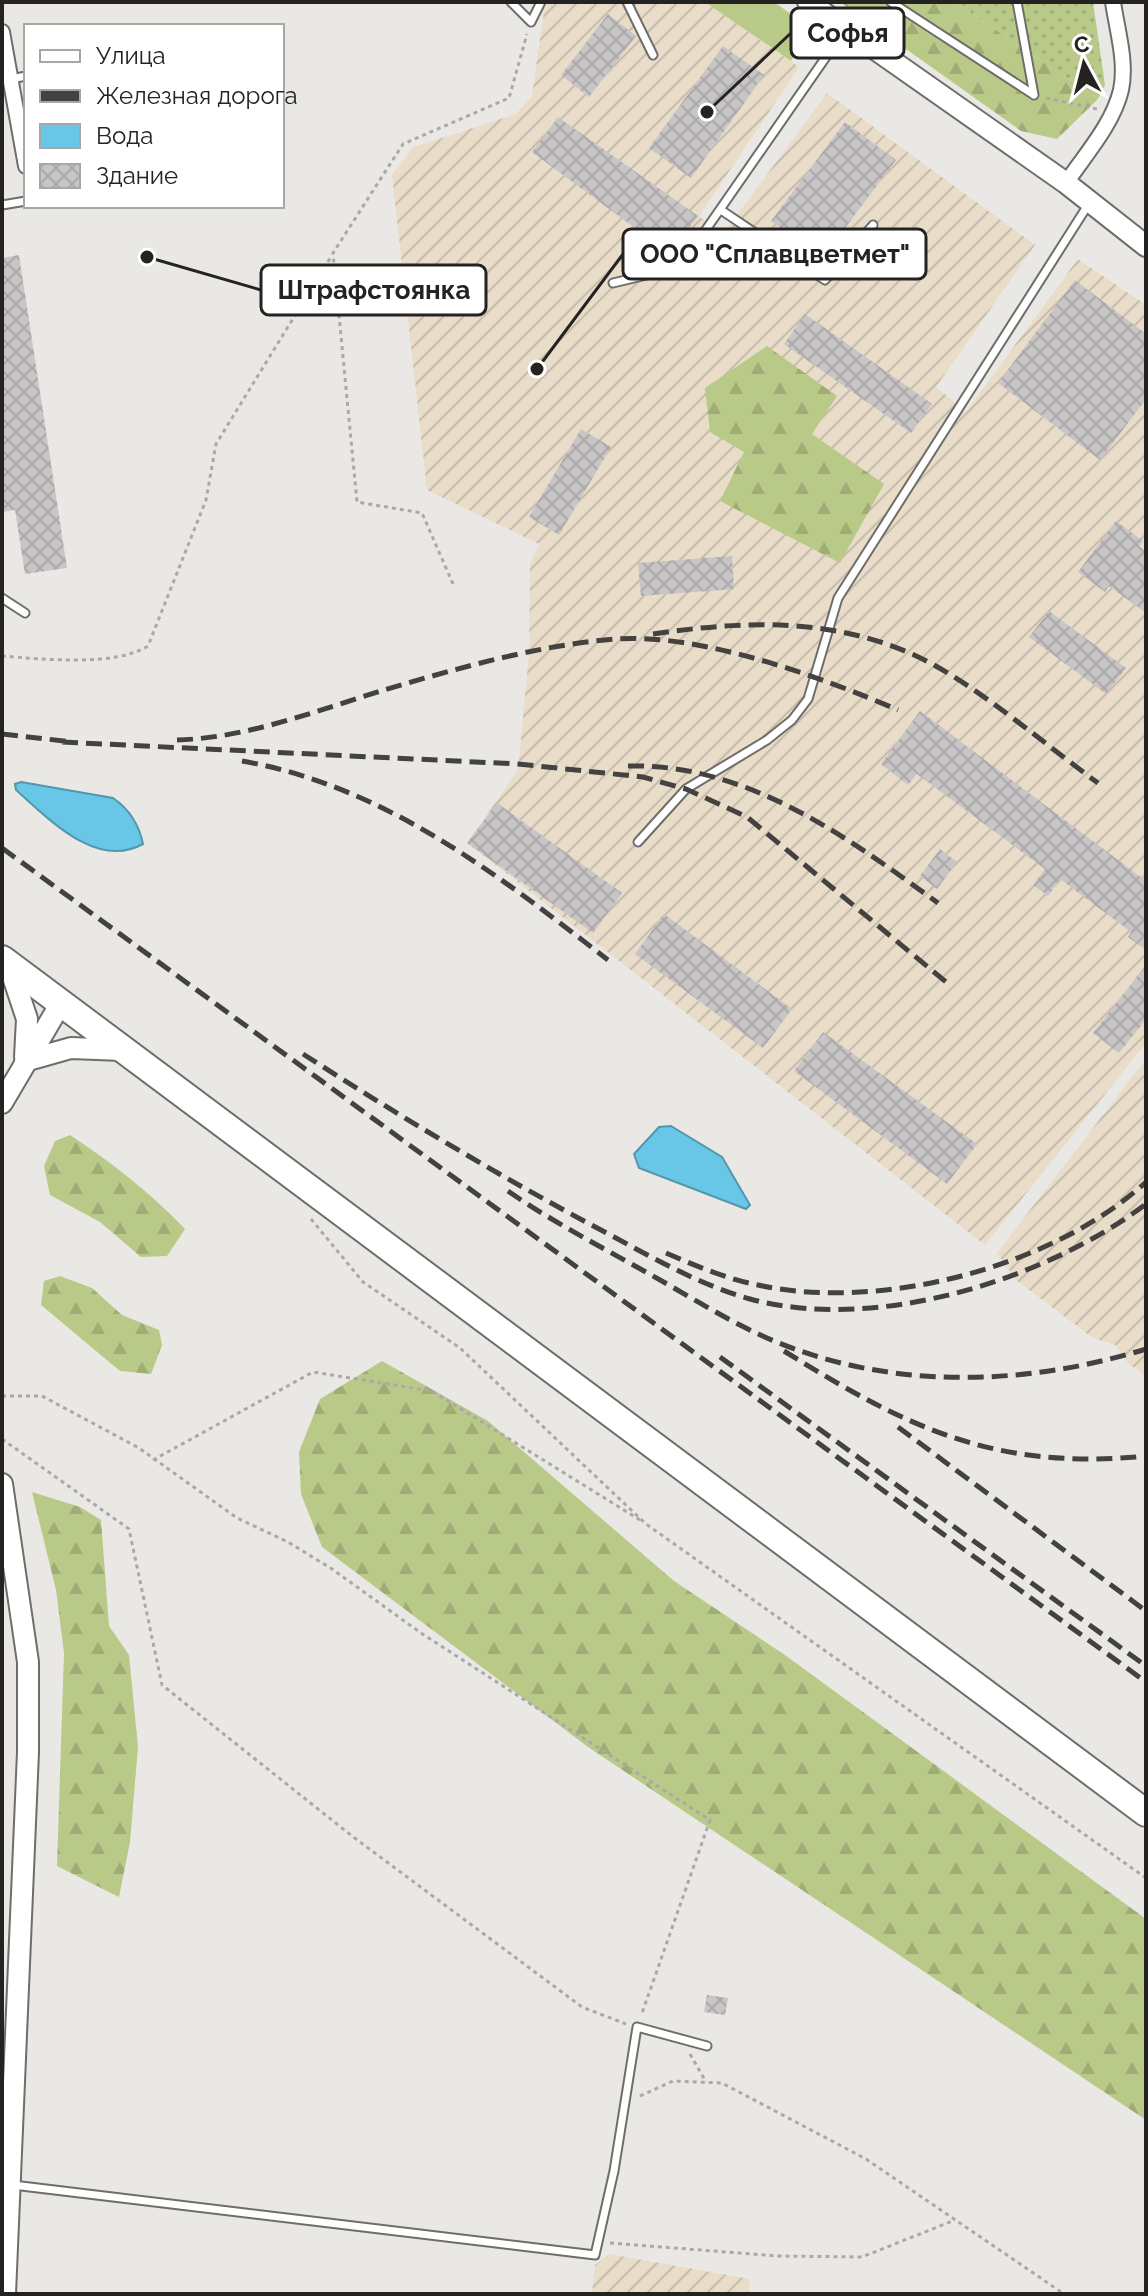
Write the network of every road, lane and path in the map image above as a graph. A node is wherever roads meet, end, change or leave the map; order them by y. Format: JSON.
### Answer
{"nodes":[{"id":1,"x":511,"y":2,"type":"edge"},
{"id":2,"x":541,"y":2,"type":"edge"},
{"id":3,"x":627,"y":2,"type":"edge"},
{"id":4,"x":808,"y":2,"type":"edge"},
{"id":5,"x":891,"y":2,"type":"edge"},
{"id":6,"x":904,"y":2,"type":"edge"},
{"id":7,"x":1017,"y":2,"type":"edge"},
{"id":8,"x":1113,"y":2,"type":"edge"},
{"id":9,"x":906,"y":12,"type":"junction"},
{"id":10,"x":531,"y":22,"type":"junction"},
{"id":11,"x":845,"y":29,"type":"junction"},
{"id":12,"x":2,"y":32,"type":"edge"},
{"id":13,"x":653,"y":55,"type":"dead end"},
{"id":14,"x":24,"y":76,"type":"edge"},
{"id":15,"x":9,"y":80,"type":"junction"},
{"id":16,"x":1034,"y":95,"type":"junction"},
{"id":17,"x":1112,"y":113,"type":"junction"},
{"id":18,"x":24,"y":156,"type":"edge"},
{"id":19,"x":1066,"y":183,"type":"junction"},
{"id":20,"x":24,"y":201,"type":"edge"},
{"id":21,"x":1089,"y":203,"type":"junction"},
{"id":22,"x":2,"y":205,"type":"edge"},
{"id":23,"x":721,"y":210,"type":"junction"},
{"id":24,"x":873,"y":225,"type":"dead end"},
{"id":25,"x":1146,"y":246,"type":"edge"},
{"id":26,"x":333,"y":253,"type":"junction"},
{"id":27,"x":613,"y":283,"type":"dead end"},
{"id":28,"x":453,"y":584,"type":"dead end"},
{"id":29,"x":2,"y":598,"type":"edge"},
{"id":30,"x":25,"y":613,"type":"dead end"},
{"id":31,"x":2,"y":656,"type":"edge"},
{"id":32,"x":638,"y":842,"type":"dead end"},
{"id":33,"x":6,"y":962,"type":"edge"},
{"id":34,"x":61,"y":1003,"type":"junction"},
{"id":35,"x":124,"y":1050,"type":"junction"},
{"id":36,"x":25,"y":1061,"type":"junction"},
{"id":37,"x":2,"y":1103,"type":"edge"},
{"id":38,"x":302,"y":1208,"type":"dead end"},
{"id":39,"x":2,"y":1396,"type":"edge"},
{"id":40,"x":2,"y":1439,"type":"edge"},
{"id":41,"x":153,"y":1460,"type":"junction"},
{"id":42,"x":2,"y":1484,"type":"edge"},
{"id":43,"x":646,"y":1524,"type":"junction"},
{"id":44,"x":1146,"y":1813,"type":"edge"},
{"id":45,"x":1146,"y":1878,"type":"edge"},
{"id":46,"x":637,"y":2027,"type":"junction"},
{"id":47,"x":683,"y":2038,"type":"junction"},
{"id":48,"x":707,"y":2046,"type":"dead end"},
{"id":49,"x":706,"y":2082,"type":"junction"},
{"id":50,"x":622,"y":2118,"type":"junction"},
{"id":51,"x":11,"y":2184,"type":"junction"},
{"id":52,"x":955,"y":2220,"type":"junction"},
{"id":53,"x":599,"y":2242,"type":"junction"},
{"id":54,"x":5,"y":2294,"type":"edge"},
{"id":55,"x":1064,"y":2294,"type":"edge"}],
"edges":[{"from":1,"to":10,"type":"lane"},
{"from":2,"to":10,"type":"lane"},
{"from":3,"to":13,"type":"lane"},
{"from":4,"to":11,"type":"street"},
{"from":5,"to":9,"type":"lane"},
{"from":6,"to":9,"type":"lane"},
{"from":7,"to":16,"type":"lane"},
{"from":8,"to":17,"type":"street"},
{"from":9,"to":16,"type":"lane"},
{"from":10,"to":26,"type":"path"},
{"from":11,"to":19,"type":"street"},
{"from":11,"to":23,"type":"lane"},
{"from":12,"to":15,"type":"street"},
{"from":14,"to":15,"type":"lane"},
{"from":15,"to":18,"type":"street"},
{"from":16,"to":17,"type":"path"},
{"from":17,"to":19,"type":"street"},
{"from":19,"to":21,"type":"street"},
{"from":20,"to":22,"type":"lane"},
{"from":21,"to":25,"type":"street"},
{"from":21,"to":32,"type":"lane"},
{"from":23,"to":24,"type":"lane"},
{"from":23,"to":27,"type":"lane"},
{"from":26,"to":28,"type":"path"},
{"from":26,"to":31,"type":"path"},
{"from":29,"to":30,"type":"lane"},
{"from":33,"to":34,"type":"highway"},
{"from":33,"to":36,"type":"street"},
{"from":34,"to":35,"type":"highway"},
{"from":34,"to":36,"type":"street"},
{"from":35,"to":36,"type":"street"},
{"from":35,"to":44,"type":"highway"},
{"from":36,"to":37,"type":"street"},
{"from":38,"to":43,"type":"path"},
{"from":39,"to":41,"type":"path"},
{"from":40,"to":46,"type":"path"},
{"from":41,"to":43,"type":"path"},
{"from":41,"to":46,"type":"path"},
{"from":42,"to":51,"type":"street"},
{"from":43,"to":45,"type":"path"},
{"from":46,"to":47,"type":"lane"},
{"from":46,"to":50,"type":"lane"},
{"from":47,"to":48,"type":"lane"},
{"from":47,"to":49,"type":"path"},
{"from":49,"to":50,"type":"path"},
{"from":49,"to":52,"type":"path"},
{"from":50,"to":53,"type":"lane"},
{"from":51,"to":53,"type":"lane"},
{"from":51,"to":54,"type":"street"},
{"from":52,"to":53,"type":"path"},
{"from":52,"to":55,"type":"path"}]}
